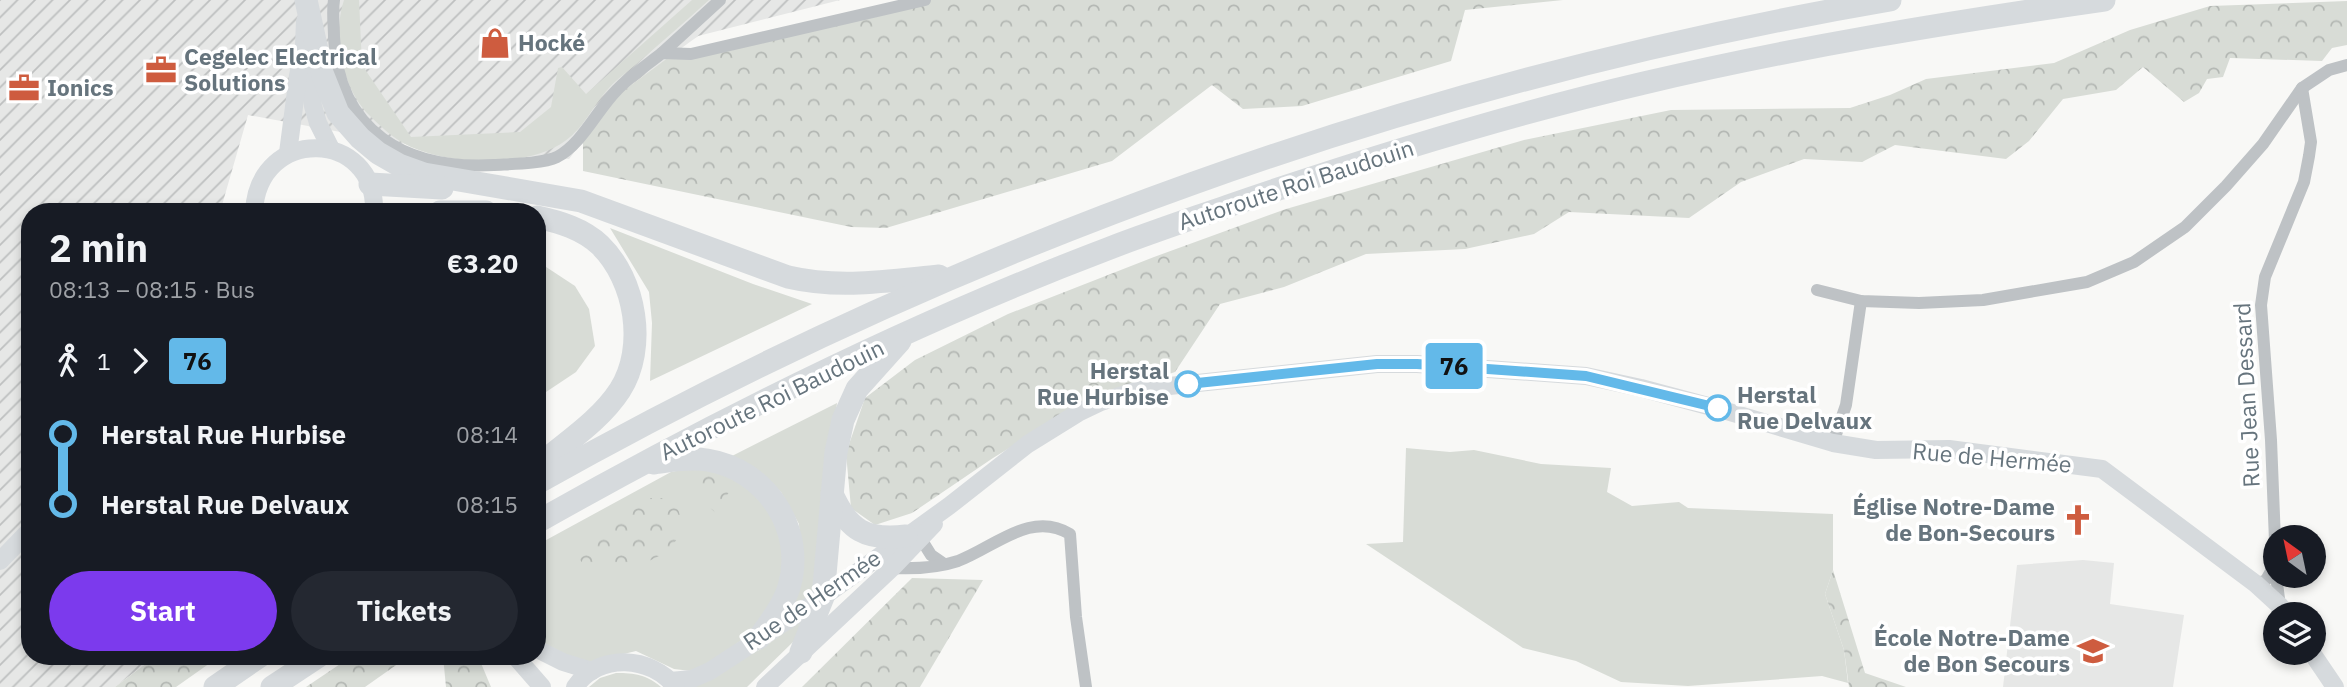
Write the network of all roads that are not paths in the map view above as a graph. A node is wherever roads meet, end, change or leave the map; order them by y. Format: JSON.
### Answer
{"nodes":[{"id":1,"x":306,"y":0,"type":"edge"},
{"id":2,"x":334,"y":0,"type":"edge"},
{"id":3,"x":720,"y":0,"type":"edge"},
{"id":4,"x":925,"y":0,"type":"edge"},
{"id":5,"x":1890,"y":0,"type":"edge"},
{"id":6,"x":2104,"y":0,"type":"edge"},
{"id":7,"x":304,"y":45,"type":"junction"},
{"id":8,"x":662,"y":53,"type":"junction"},
{"id":9,"x":2347,"y":65,"type":"edge"},
{"id":10,"x":2302,"y":88,"type":"junction"},
{"id":11,"x":331,"y":149,"type":"junction"},
{"id":12,"x":288,"y":153,"type":"junction"},
{"id":13,"x":370,"y":184,"type":"junction"},
{"id":14,"x":518,"y":189,"type":"junction"},
{"id":15,"x":255,"y":203,"type":"edge"},
{"id":16,"x":374,"y":203,"type":"edge"},
{"id":17,"x":546,"y":220,"type":"edge"},
{"id":18,"x":956,"y":274,"type":"junction"},
{"id":19,"x":1816,"y":290,"type":"dead end"},
{"id":20,"x":1861,"y":302,"type":"junction"},
{"id":21,"x":910,"y":331,"type":"junction"},
{"id":22,"x":1833,"y":443,"type":"junction"},
{"id":23,"x":546,"y":459,"type":"edge"},
{"id":24,"x":643,"y":463,"type":"junction"},
{"id":25,"x":546,"y":478,"type":"edge"},
{"id":26,"x":832,"y":493,"type":"junction"},
{"id":27,"x":546,"y":517,"type":"edge"},
{"id":28,"x":2274,"y":525,"type":"edge"},
{"id":29,"x":914,"y":538,"type":"junction"},
{"id":30,"x":21,"y":539,"type":"edge"},
{"id":31,"x":0,"y":561,"type":"edge"},
{"id":32,"x":944,"y":564,"type":"junction"},
{"id":33,"x":892,"y":568,"type":"junction"},
{"id":34,"x":2263,"y":581,"type":"edge"},
{"id":35,"x":2256,"y":584,"type":"junction"},
{"id":36,"x":823,"y":597,"type":"junction"},
{"id":37,"x":2275,"y":602,"type":"edge"},
{"id":38,"x":759,"y":638,"type":"junction"},
{"id":39,"x":801,"y":652,"type":"junction"},
{"id":40,"x":546,"y":654,"type":"edge"},
{"id":41,"x":247,"y":665,"type":"edge"},
{"id":42,"x":305,"y":665,"type":"edge"},
{"id":43,"x":522,"y":665,"type":"edge"},
{"id":44,"x":2320,"y":665,"type":"edge"},
{"id":45,"x":592,"y":671,"type":"junction"},
{"id":46,"x":673,"y":684,"type":"edge"},
{"id":47,"x":215,"y":687,"type":"edge"},
{"id":48,"x":272,"y":687,"type":"edge"},
{"id":49,"x":542,"y":687,"type":"edge"},
{"id":50,"x":575,"y":687,"type":"edge"},
{"id":51,"x":765,"y":687,"type":"edge"},
{"id":52,"x":1086,"y":687,"type":"edge"},
{"id":53,"x":2335,"y":687,"type":"edge"}],
"edges":[{"from":1,"to":7,"type":"street"},
{"from":1,"to":14,"type":"highway"},
{"from":2,"to":8,"type":"street"},
{"from":3,"to":8,"type":"street"},
{"from":4,"to":8,"type":"street"},
{"from":5,"to":18,"type":"highway","name":"Autoroute Roi Baudouin"},
{"from":6,"to":21,"type":"highway","name":"Autoroute Roi Baudouin"},
{"from":7,"to":11,"type":"street"},
{"from":7,"to":12,"type":"street"},
{"from":9,"to":10,"type":"street"},
{"from":10,"to":20,"type":"street"},
{"from":10,"to":28,"type":"street","name":"Rue Jean Dessard"},
{"from":11,"to":12,"type":"street"},
{"from":11,"to":13,"type":"street"},
{"from":12,"to":15,"type":"street"},
{"from":13,"to":14,"type":"highway"},
{"from":13,"to":16,"type":"street"},
{"from":14,"to":18,"type":"highway"},
{"from":17,"to":23,"type":"highway"},
{"from":18,"to":25,"type":"highway","name":"Autoroute Roi Baudouin"},
{"from":19,"to":20,"type":"street"},
{"from":20,"to":22,"type":"street"},
{"from":21,"to":24,"type":"highway","name":"Autoroute Roi Baudouin"},
{"from":21,"to":26,"type":"highway"},
{"from":22,"to":29,"type":"street","name":"Rue de Hermée"},
{"from":22,"to":35,"type":"street","name":"Rue de Hermée"},
{"from":24,"to":27,"type":"highway","name":"Autoroute Roi Baudouin"},
{"from":24,"to":38,"type":"highway"},
{"from":26,"to":29,"type":"highway"},
{"from":26,"to":36,"type":"highway"},
{"from":29,"to":32,"type":"street"},
{"from":29,"to":33,"type":"street","name":"Rue de Hermée"},
{"from":29,"to":36,"type":"street","name":"Rue de Hermée"},
{"from":30,"to":31,"type":"street"},
{"from":32,"to":33,"type":"street"},
{"from":32,"to":52,"type":"street"},
{"from":33,"to":39,"type":"street","name":"Rue de Hermée"},
{"from":34,"to":35,"type":"street"},
{"from":35,"to":37,"type":"street","name":"Rue de Hermée"},
{"from":36,"to":38,"type":"street","name":"Rue de Hermée"},
{"from":36,"to":39,"type":"highway"},
{"from":38,"to":46,"type":"street","name":"Rue de Hermée"},
{"from":39,"to":51,"type":"street","name":"Rue de Hermée"},
{"from":40,"to":45,"type":"street"},
{"from":41,"to":47,"type":"highway"},
{"from":42,"to":48,"type":"highway"},
{"from":43,"to":49,"type":"street"},
{"from":44,"to":53,"type":"street"},
{"from":45,"to":46,"type":"street","name":"Rue de Hermée"},
{"from":45,"to":50,"type":"street","name":"Rue de Hermée"}]}
